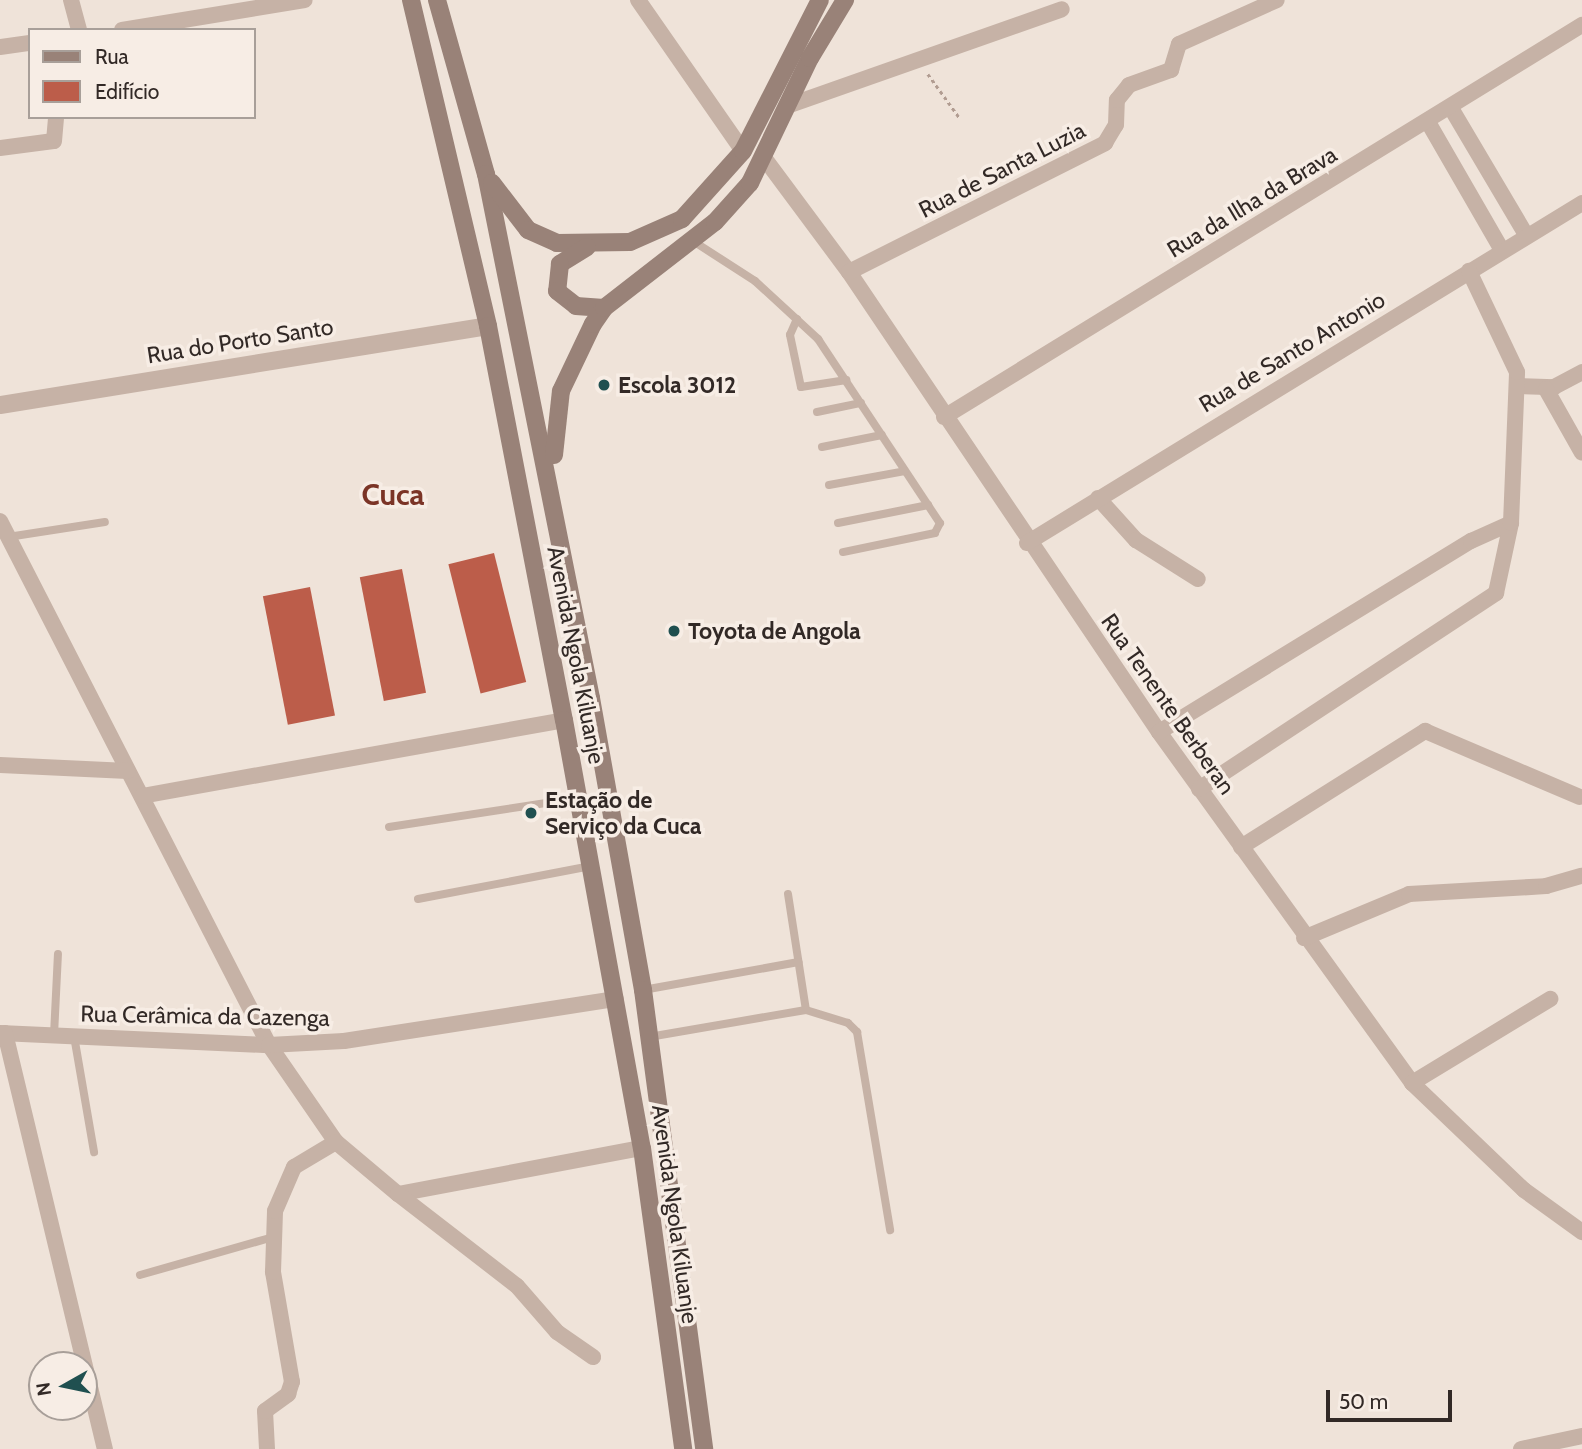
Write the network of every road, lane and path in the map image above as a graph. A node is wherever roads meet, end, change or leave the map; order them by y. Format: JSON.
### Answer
{"nodes":[{"id":1,"x":71,"y":0,"type":"edge"},
{"id":2,"x":305,"y":0,"type":"edge"},
{"id":3,"x":411,"y":0,"type":"edge"},
{"id":4,"x":437,"y":0,"type":"edge"},
{"id":5,"x":638,"y":0,"type":"edge"},
{"id":6,"x":820,"y":0,"type":"edge"},
{"id":7,"x":845,"y":0,"type":"edge"},
{"id":8,"x":1277,"y":0,"type":"edge"},
{"id":9,"x":1062,"y":9,"type":"dead end"},
{"id":10,"x":1582,"y":25,"type":"edge"},
{"id":11,"x":78,"y":28,"type":"edge"},
{"id":12,"x":134,"y":28,"type":"edge"},
{"id":13,"x":28,"y":43,"type":"edge"},
{"id":14,"x":0,"y":47,"type":"edge"},
{"id":15,"x":918,"y":60,"type":"junction"},
{"id":16,"x":790,"y":105,"type":"junction"},
{"id":17,"x":1451,"y":108,"type":"junction"},
{"id":18,"x":959,"y":117,"type":"dead end"},
{"id":19,"x":57,"y":119,"type":"edge"},
{"id":20,"x":1428,"y":122,"type":"junction"},
{"id":21,"x":0,"y":148,"type":"edge"},
{"id":22,"x":743,"y":151,"type":"junction"},
{"id":23,"x":765,"y":159,"type":"junction"},
{"id":24,"x":486,"y":174,"type":"junction"},
{"id":25,"x":1582,"y":203,"type":"edge"},
{"id":26,"x":1526,"y":235,"type":"junction"},
{"id":27,"x":693,"y":242,"type":"junction"},
{"id":28,"x":587,"y":247,"type":"junction"},
{"id":29,"x":1502,"y":250,"type":"junction"},
{"id":30,"x":1469,"y":271,"type":"junction"},
{"id":31,"x":849,"y":272,"type":"junction"},
{"id":32,"x":604,"y":308,"type":"junction"},
{"id":33,"x":797,"y":318,"type":"junction"},
{"id":34,"x":488,"y":326,"type":"junction"},
{"id":35,"x":1582,"y":372,"type":"edge"},
{"id":36,"x":846,"y":380,"type":"junction"},
{"id":37,"x":1517,"y":386,"type":"junction"},
{"id":38,"x":1546,"y":389,"type":"junction"},
{"id":39,"x":860,"y":403,"type":"junction"},
{"id":40,"x":0,"y":405,"type":"edge"},
{"id":41,"x":817,"y":412,"type":"dead end"},
{"id":42,"x":944,"y":417,"type":"junction"},
{"id":43,"x":881,"y":435,"type":"junction"},
{"id":44,"x":822,"y":447,"type":"dead end"},
{"id":45,"x":1582,"y":453,"type":"edge"},
{"id":46,"x":905,"y":471,"type":"junction"},
{"id":47,"x":830,"y":485,"type":"dead end"},
{"id":48,"x":554,"y":494,"type":"junction"},
{"id":49,"x":1098,"y":498,"type":"junction"},
{"id":50,"x":928,"y":505,"type":"junction"},
{"id":51,"x":0,"y":521,"type":"edge"},
{"id":52,"x":105,"y":522,"type":"dead end"},
{"id":53,"x":838,"y":523,"type":"dead end"},
{"id":54,"x":1511,"y":523,"type":"junction"},
{"id":55,"x":8,"y":537,"type":"junction"},
{"id":56,"x":1027,"y":543,"type":"junction"},
{"id":57,"x":843,"y":552,"type":"dead end"},
{"id":58,"x":1198,"y":579,"type":"dead end"},
{"id":59,"x":564,"y":720,"type":"junction"},
{"id":60,"x":1159,"y":732,"type":"junction"},
{"id":61,"x":0,"y":765,"type":"edge"},
{"id":62,"x":128,"y":771,"type":"junction"},
{"id":63,"x":1199,"y":789,"type":"junction"},
{"id":64,"x":142,"y":796,"type":"junction"},
{"id":65,"x":1580,"y":797,"type":"dead end"},
{"id":66,"x":579,"y":798,"type":"junction"},
{"id":67,"x":389,"y":827,"type":"dead end"},
{"id":68,"x":1241,"y":847,"type":"junction"},
{"id":69,"x":591,"y":866,"type":"junction"},
{"id":70,"x":1582,"y":876,"type":"edge"},
{"id":71,"x":788,"y":894,"type":"dead end"},
{"id":72,"x":418,"y":899,"type":"dead end"},
{"id":73,"x":1304,"y":938,"type":"junction"},
{"id":74,"x":58,"y":954,"type":"dead end"},
{"id":75,"x":798,"y":962,"type":"junction"},
{"id":76,"x":643,"y":990,"type":"junction"},
{"id":77,"x":616,"y":999,"type":"junction"},
{"id":78,"x":1550,"y":999,"type":"dead end"},
{"id":79,"x":806,"y":1010,"type":"junction"},
{"id":80,"x":3,"y":1033,"type":"edge"},
{"id":81,"x":54,"y":1035,"type":"junction"},
{"id":82,"x":74,"y":1036,"type":"junction"},
{"id":83,"x":649,"y":1037,"type":"junction"},
{"id":84,"x":269,"y":1045,"type":"junction"},
{"id":85,"x":1412,"y":1083,"type":"junction"},
{"id":86,"x":335,"y":1142,"type":"junction"},
{"id":87,"x":642,"y":1148,"type":"junction"},
{"id":88,"x":94,"y":1152,"type":"dead end"},
{"id":89,"x":398,"y":1194,"type":"junction"},
{"id":90,"x":890,"y":1230,"type":"dead end"},
{"id":91,"x":1582,"y":1232,"type":"edge"},
{"id":92,"x":270,"y":1238,"type":"junction"},
{"id":93,"x":140,"y":1275,"type":"dead end"},
{"id":94,"x":593,"y":1357,"type":"dead end"},
{"id":95,"x":1582,"y":1436,"type":"edge"},
{"id":96,"x":105,"y":1449,"type":"edge"},
{"id":97,"x":267,"y":1449,"type":"edge"},
{"id":98,"x":683,"y":1449,"type":"edge"},
{"id":99,"x":704,"y":1449,"type":"edge"},
{"id":100,"x":1524,"y":1449,"type":"edge"}],
"edges":[{"from":1,"to":11,"type":"street"},
{"from":2,"to":12,"type":"street"},
{"from":3,"to":34,"type":"main road","name":"Avenida Ngola Kiluanje"},
{"from":4,"to":24,"type":"main road","name":"Avenida Ngola Kiluanje"},
{"from":5,"to":22,"type":"street"},
{"from":6,"to":22,"type":"main road"},
{"from":7,"to":16,"type":"main road"},
{"from":8,"to":31,"type":"street","name":"Rua de Santa Luzia"},
{"from":9,"to":15,"type":"street"},
{"from":10,"to":17,"type":"street","name":"Rua da Ilha da Brava"},
{"from":13,"to":14,"type":"street"},
{"from":15,"to":16,"type":"street"},
{"from":15,"to":18,"type":"path"},
{"from":16,"to":23,"type":"main road"},
{"from":17,"to":20,"type":"street","name":"Rua da Ilha da Brava"},
{"from":17,"to":26,"type":"street"},
{"from":19,"to":21,"type":"street"},
{"from":20,"to":29,"type":"street"},
{"from":20,"to":42,"type":"street","name":"Rua da Ilha da Brava"},
{"from":22,"to":28,"type":"main road"},
{"from":23,"to":27,"type":"main road"},
{"from":23,"to":31,"type":"street","name":"Rua Tenente Berberan"},
{"from":24,"to":28,"type":"main road"},
{"from":24,"to":48,"type":"main road","name":"Avenida Ngola Kiluanje"},
{"from":25,"to":26,"type":"street","name":"Rua de Santo Antonio"},
{"from":26,"to":29,"type":"street","name":"Rua de Santo Antonio"},
{"from":27,"to":32,"type":"main road"},
{"from":27,"to":33,"type":"lane"},
{"from":28,"to":32,"type":"main road"},
{"from":29,"to":30,"type":"street","name":"Rua de Santo Antonio"},
{"from":30,"to":37,"type":"street"},
{"from":30,"to":49,"type":"street","name":"Rua de Santo Antonio"},
{"from":31,"to":42,"type":"street","name":"Rua Tenente Berberan"},
{"from":32,"to":48,"type":"main road"},
{"from":33,"to":36,"type":"lane"},
{"from":33,"to":36,"type":"lane"},
{"from":34,"to":40,"type":"street","name":"Rua do Porto Santo"},
{"from":34,"to":59,"type":"main road","name":"Avenida Ngola Kiluanje"},
{"from":35,"to":38,"type":"street"},
{"from":36,"to":39,"type":"lane"},
{"from":37,"to":38,"type":"street"},
{"from":37,"to":54,"type":"street"},
{"from":38,"to":45,"type":"street"},
{"from":39,"to":41,"type":"lane"},
{"from":39,"to":43,"type":"lane"},
{"from":42,"to":56,"type":"street","name":"Rua Tenente Berberan"},
{"from":43,"to":44,"type":"lane"},
{"from":43,"to":46,"type":"lane"},
{"from":46,"to":47,"type":"lane"},
{"from":46,"to":50,"type":"lane"},
{"from":48,"to":76,"type":"main road","name":"Avenida Ngola Kiluanje"},
{"from":49,"to":56,"type":"street","name":"Rua de Santo Antonio"},
{"from":49,"to":58,"type":"street"},
{"from":50,"to":53,"type":"lane"},
{"from":50,"to":57,"type":"lane"},
{"from":51,"to":55,"type":"street"},
{"from":52,"to":55,"type":"lane"},
{"from":54,"to":60,"type":"street"},
{"from":54,"to":63,"type":"street"},
{"from":55,"to":62,"type":"street"},
{"from":56,"to":60,"type":"street","name":"Rua Tenente Berberan"},
{"from":59,"to":64,"type":"street"},
{"from":59,"to":66,"type":"main road","name":"Avenida Ngola Kiluanje"},
{"from":60,"to":63,"type":"street","name":"Rua Tenente Berberan"},
{"from":61,"to":62,"type":"street"},
{"from":62,"to":64,"type":"street"},
{"from":63,"to":68,"type":"street","name":"Rua Tenente Berberan"},
{"from":64,"to":84,"type":"street"},
{"from":65,"to":68,"type":"street"},
{"from":66,"to":67,"type":"lane"},
{"from":66,"to":69,"type":"main road","name":"Avenida Ngola Kiluanje"},
{"from":68,"to":73,"type":"street","name":"Rua Tenente Berberan"},
{"from":69,"to":72,"type":"lane"},
{"from":69,"to":77,"type":"main road","name":"Avenida Ngola Kiluanje"},
{"from":70,"to":73,"type":"street"},
{"from":71,"to":75,"type":"lane"},
{"from":73,"to":85,"type":"street","name":"Rua Tenente Berberan"},
{"from":74,"to":81,"type":"lane"},
{"from":75,"to":76,"type":"lane"},
{"from":75,"to":79,"type":"lane"},
{"from":76,"to":83,"type":"main road","name":"Avenida Ngola Kiluanje"},
{"from":77,"to":84,"type":"street","name":"Rua Cerâmica da Cazenga"},
{"from":77,"to":87,"type":"main road","name":"Avenida Ngola Kiluanje"},
{"from":78,"to":85,"type":"street"},
{"from":79,"to":83,"type":"lane"},
{"from":79,"to":90,"type":"lane"},
{"from":80,"to":81,"type":"street","name":"Rua Cerâmica da Cazenga"},
{"from":80,"to":96,"type":"street"},
{"from":81,"to":82,"type":"street","name":"Rua Cerâmica da Cazenga"},
{"from":82,"to":84,"type":"street","name":"Rua Cerâmica da Cazenga"},
{"from":82,"to":88,"type":"lane"},
{"from":83,"to":99,"type":"main road","name":"Avenida Ngola Kiluanje"},
{"from":84,"to":86,"type":"street"},
{"from":85,"to":91,"type":"street","name":"Rua Tenente Berberan"},
{"from":86,"to":89,"type":"street"},
{"from":86,"to":92,"type":"street"},
{"from":87,"to":89,"type":"street"},
{"from":87,"to":98,"type":"main road","name":"Avenida Ngola Kiluanje"},
{"from":89,"to":94,"type":"street"},
{"from":92,"to":93,"type":"lane"},
{"from":92,"to":97,"type":"street"},
{"from":95,"to":100,"type":"street"}]}
